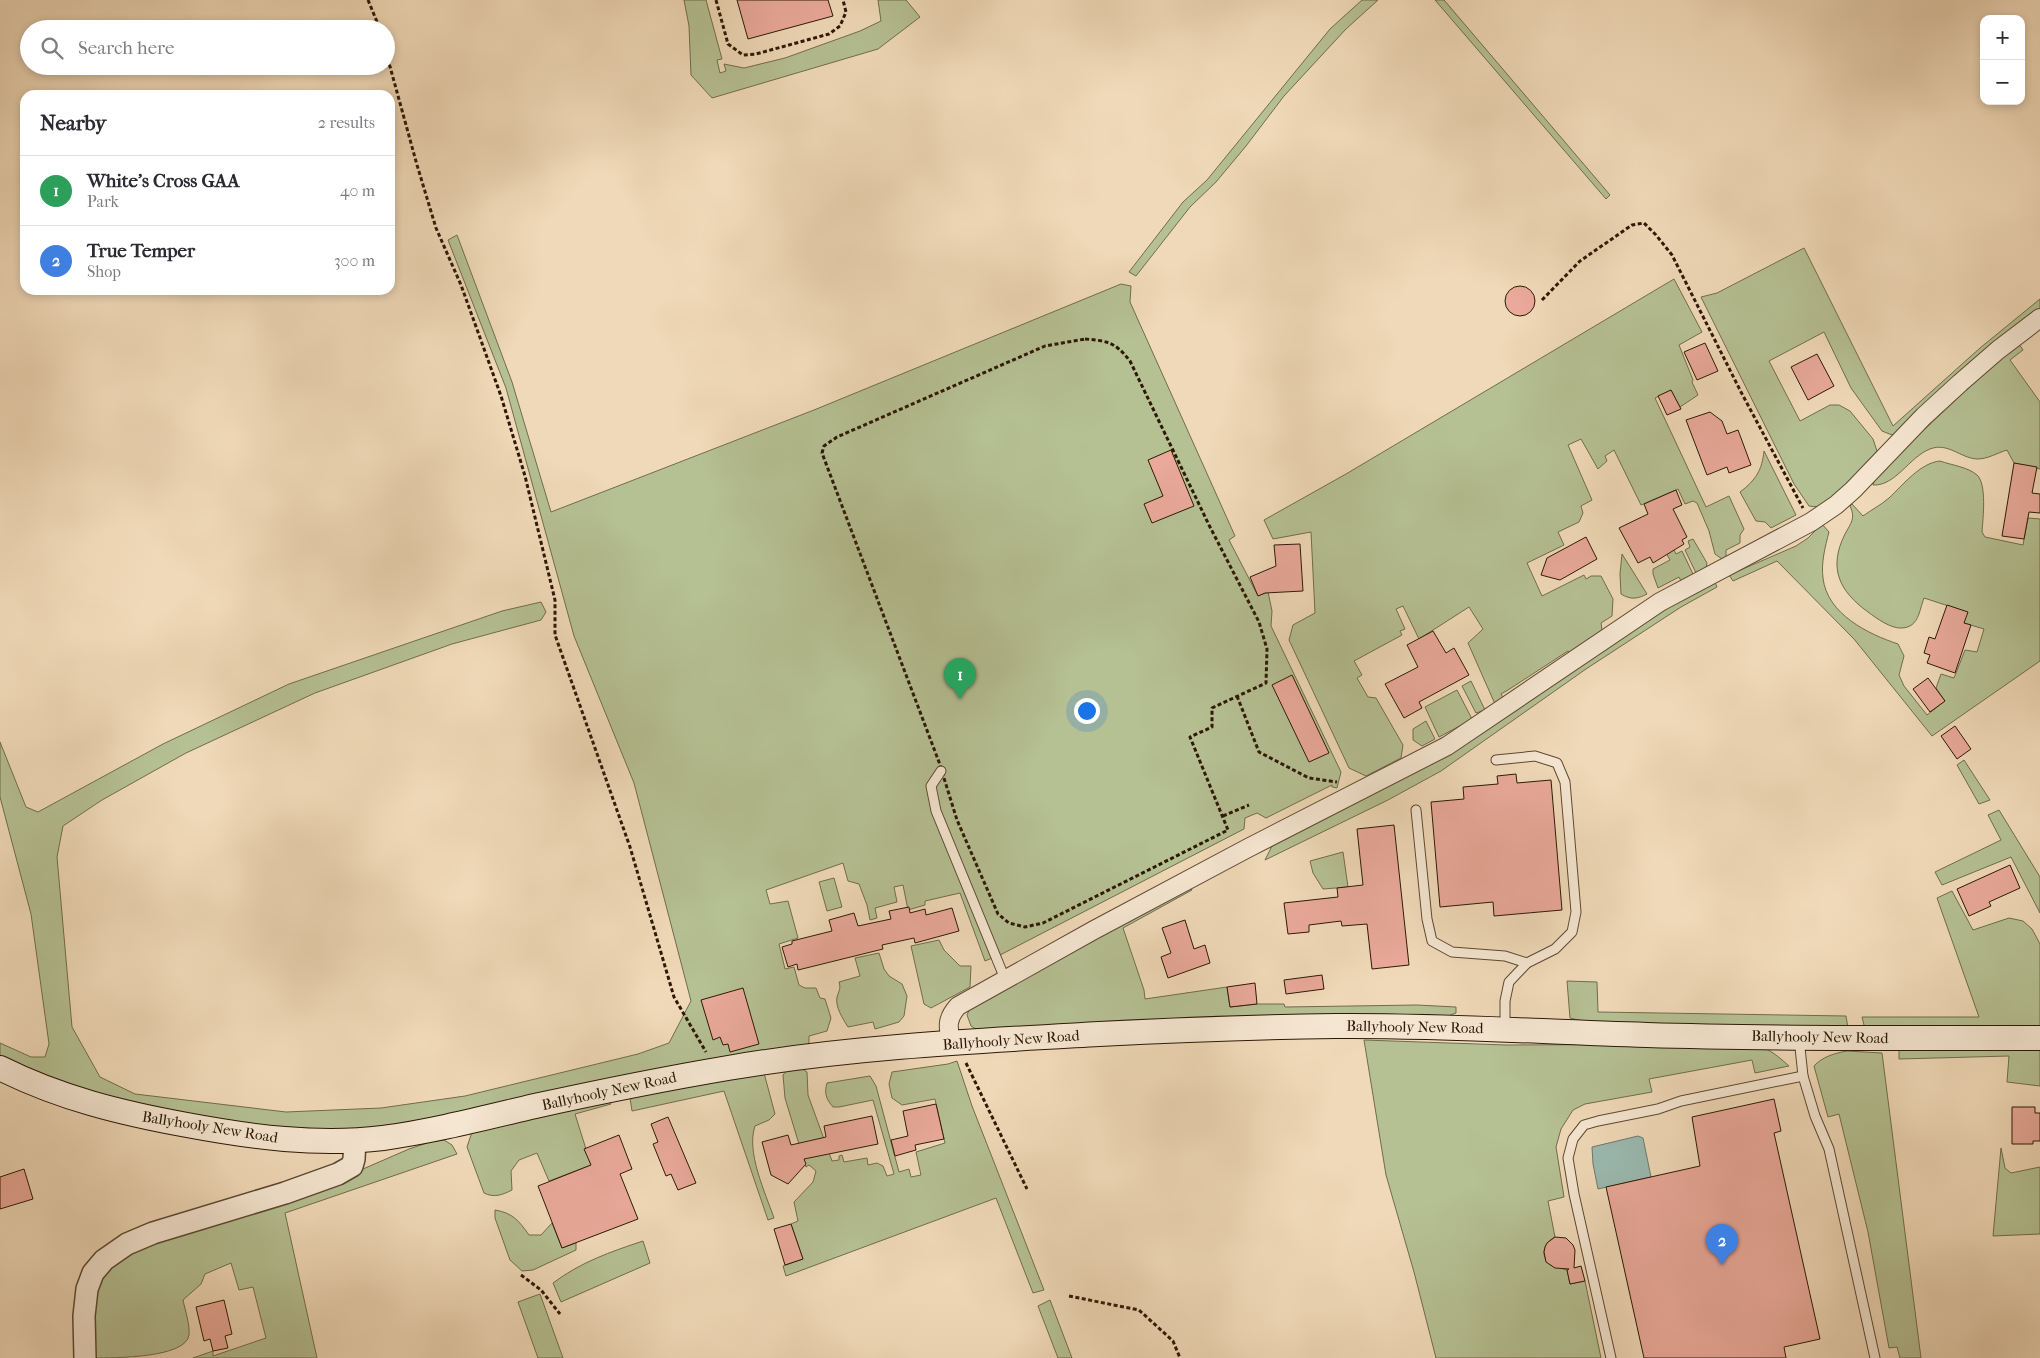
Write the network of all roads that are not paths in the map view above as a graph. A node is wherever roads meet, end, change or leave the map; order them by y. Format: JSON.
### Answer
{"nodes":[{"id":1,"x":2040,"y":318,"type":"edge"},
{"id":2,"x":1496,"y":760,"type":"dead end"},
{"id":3,"x":941,"y":771,"type":"road end"},
{"id":4,"x":1416,"y":810,"type":"dead end"},
{"id":5,"x":1527,"y":964,"type":"junction"},
{"id":6,"x":1005,"y":979,"type":"junction"},
{"id":7,"x":1505,"y":1029,"type":"junction"},
{"id":8,"x":1799,"y":1036,"type":"junction"},
{"id":9,"x":2040,"y":1038,"type":"edge"},
{"id":10,"x":958,"y":1052,"type":"junction"},
{"id":11,"x":0,"y":1068,"type":"edge"},
{"id":12,"x":1803,"y":1076,"type":"junction"},
{"id":13,"x":355,"y":1140,"type":"junction"},
{"id":14,"x":85,"y":1358,"type":"edge"},
{"id":15,"x":1611,"y":1358,"type":"edge"},
{"id":16,"x":1875,"y":1358,"type":"edge"}],
"edges":[{"from":1,"to":6,"type":"street"},
{"from":2,"to":5,"type":"lane"},
{"from":3,"to":6,"type":"lane"},
{"from":4,"to":5,"type":"lane"},
{"from":5,"to":7,"type":"lane"},
{"from":6,"to":10,"type":"street"},
{"from":7,"to":8,"type":"main road","name":"Ballyhooly New Road"},
{"from":7,"to":10,"type":"main road","name":"Ballyhooly New Road"},
{"from":8,"to":9,"type":"main road","name":"Ballyhooly New Road"},
{"from":8,"to":12,"type":"lane"},
{"from":10,"to":13,"type":"main road","name":"Ballyhooly New Road"},
{"from":11,"to":13,"type":"main road","name":"Ballyhooly New Road"},
{"from":12,"to":15,"type":"lane"},
{"from":12,"to":16,"type":"lane"},
{"from":13,"to":14,"type":"street"}]}
